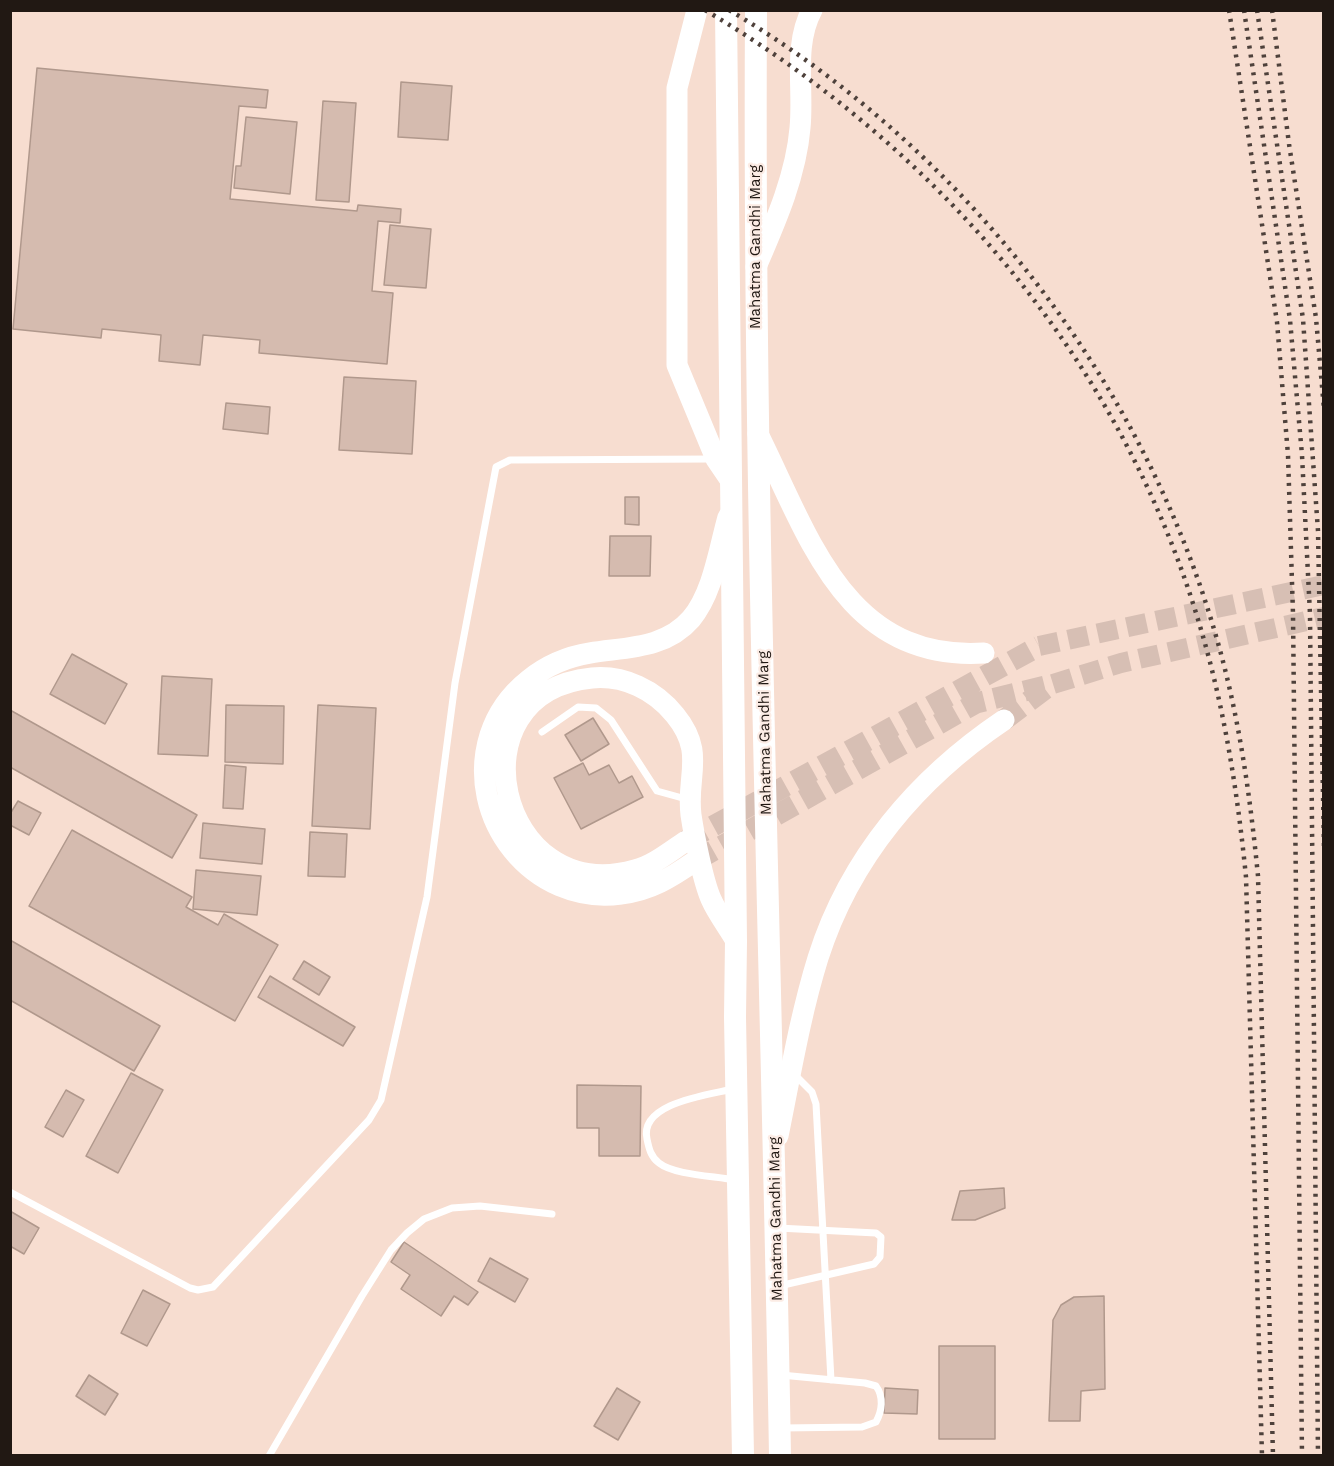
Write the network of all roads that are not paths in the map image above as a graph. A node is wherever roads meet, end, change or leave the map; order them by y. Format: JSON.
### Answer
{"nodes":[{"id":1,"x":697,"y":10,"type":"edge"},
{"id":2,"x":726,"y":10,"type":"edge"},
{"id":3,"x":756,"y":10,"type":"edge"},
{"id":4,"x":812,"y":10,"type":"edge"},
{"id":5,"x":754,"y":272,"type":"junction"},
{"id":6,"x":758,"y":434,"type":"junction"},
{"id":7,"x":716,"y":459,"type":"junction"},
{"id":8,"x":731,"y":481,"type":"junction"},
{"id":9,"x":731,"y":507,"type":"junction"},
{"id":10,"x":984,"y":653,"type":"dead end"},
{"id":11,"x":1005,"y":720,"type":"tunnel mouth"},
{"id":12,"x":542,"y":732,"type":"dead end"},
{"id":13,"x":692,"y":801,"type":"junction"},
{"id":14,"x":686,"y":842,"type":"tunnel mouth"},
{"id":15,"x":695,"y":861,"type":"tunnel mouth"},
{"id":16,"x":736,"y":941,"type":"junction"},
{"id":17,"x":792,"y":1072,"type":"junction"},
{"id":18,"x":736,"y":1088,"type":"junction"},
{"id":19,"x":774,"y":1152,"type":"junction"},
{"id":20,"x":738,"y":1180,"type":"junction"},
{"id":21,"x":10,"y":1192,"type":"edge"},
{"id":22,"x":552,"y":1214,"type":"dead end"},
{"id":23,"x":776,"y":1228,"type":"junction"},
{"id":24,"x":823,"y":1229,"type":"junction"},
{"id":25,"x":825,"y":1275,"type":"junction"},
{"id":26,"x":777,"y":1287,"type":"junction"},
{"id":27,"x":778,"y":1375,"type":"junction"},
{"id":28,"x":831,"y":1380,"type":"junction"},
{"id":29,"x":779,"y":1428,"type":"junction"},
{"id":30,"x":269,"y":1455,"type":"edge"},
{"id":31,"x":742,"y":1455,"type":"edge"},
{"id":32,"x":780,"y":1455,"type":"edge"}],
"edges":[{"from":1,"to":7,"type":"main road"},
{"from":2,"to":8,"type":"highway","name":"Mahatma Gandhi Marg"},
{"from":3,"to":5,"type":"highway","name":"Mahatma Gandhi Marg"},
{"from":4,"to":5,"type":"main road"},
{"from":5,"to":6,"type":"highway","name":"Mahatma Gandhi Marg"},
{"from":6,"to":10,"type":"main road"},
{"from":6,"to":19,"type":"highway","name":"Mahatma Gandhi Marg"},
{"from":7,"to":8,"type":"main road"},
{"from":7,"to":21,"type":"lane"},
{"from":8,"to":9,"type":"highway","name":"Mahatma Gandhi Marg"},
{"from":9,"to":15,"type":"main road"},
{"from":9,"to":16,"type":"highway","name":"Mahatma Gandhi Marg"},
{"from":11,"to":17,"type":"main road"},
{"from":12,"to":13,"type":"lane"},
{"from":13,"to":14,"type":"main road"},
{"from":13,"to":16,"type":"main road"},
{"from":16,"to":18,"type":"highway","name":"Mahatma Gandhi Marg"},
{"from":17,"to":19,"type":"main road"},
{"from":17,"to":24,"type":"lane"},
{"from":18,"to":20,"type":"highway","name":"Mahatma Gandhi Marg"},
{"from":18,"to":20,"type":"lane"},
{"from":19,"to":23,"type":"highway","name":"Mahatma Gandhi Marg"},
{"from":20,"to":31,"type":"highway","name":"Mahatma Gandhi Marg"},
{"from":22,"to":30,"type":"lane"},
{"from":23,"to":24,"type":"lane"},
{"from":23,"to":26,"type":"highway","name":"Mahatma Gandhi Marg"},
{"from":24,"to":25,"type":"lane"},
{"from":24,"to":25,"type":"lane"},
{"from":25,"to":26,"type":"lane"},
{"from":25,"to":28,"type":"lane"},
{"from":26,"to":27,"type":"highway","name":"Mahatma Gandhi Marg"},
{"from":27,"to":28,"type":"lane"},
{"from":27,"to":29,"type":"highway","name":"Mahatma Gandhi Marg"},
{"from":28,"to":29,"type":"lane"},
{"from":29,"to":32,"type":"highway","name":"Mahatma Gandhi Marg"}]}
